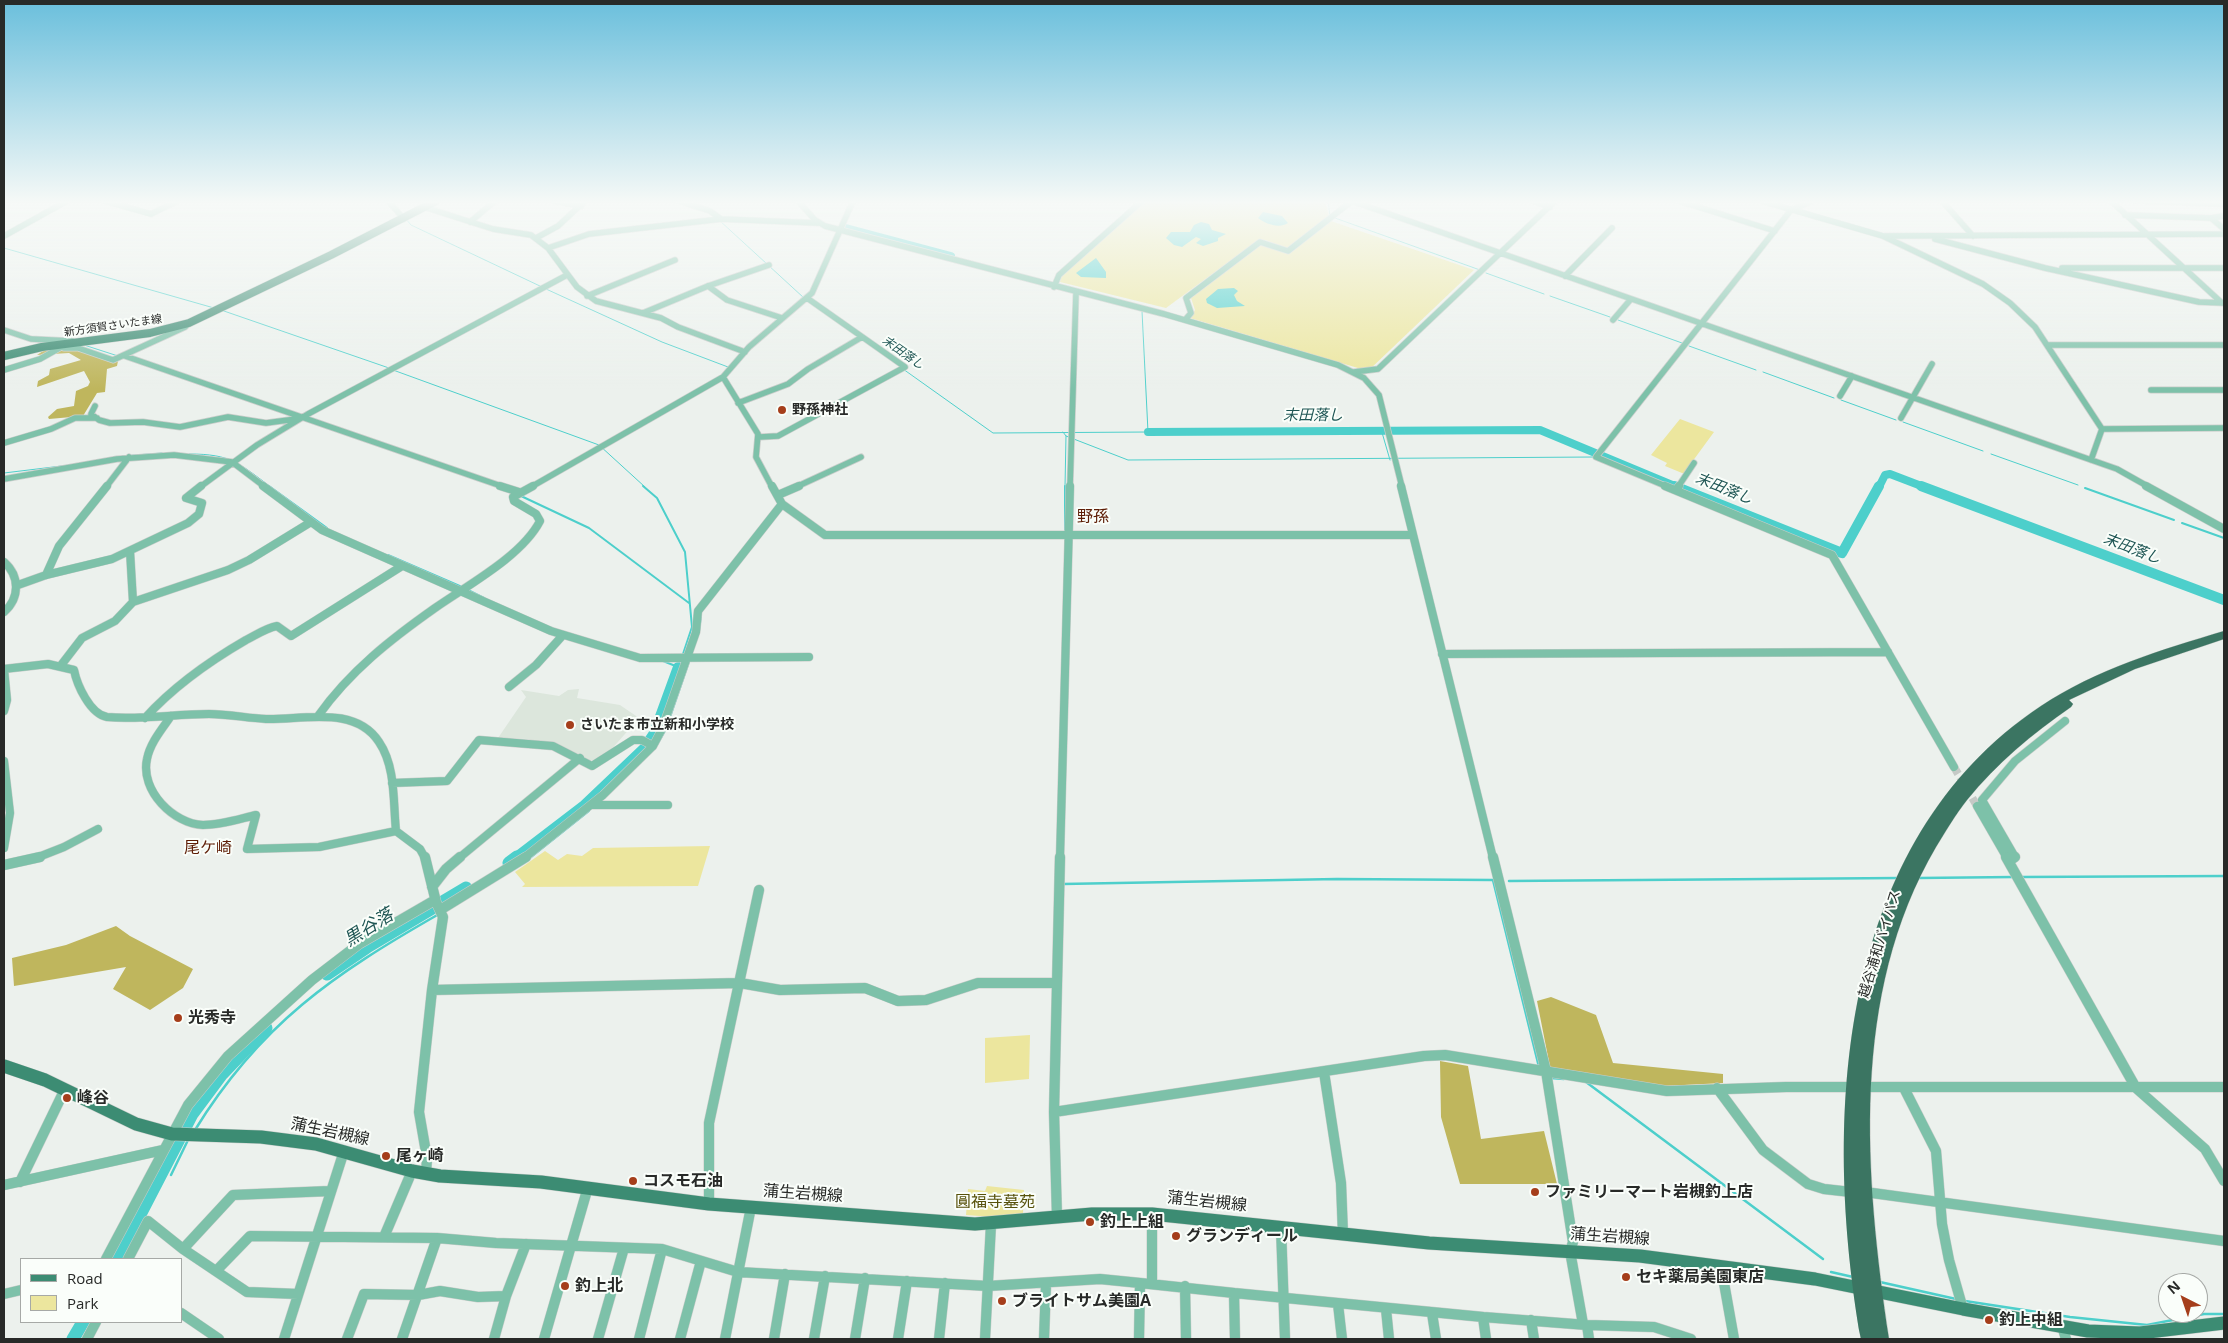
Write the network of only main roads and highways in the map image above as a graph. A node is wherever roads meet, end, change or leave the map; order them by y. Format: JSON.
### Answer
{"nodes":[{"id":1,"x":312,"y":264,"type":"edge"},
{"id":2,"x":4,"y":356,"type":"edge"},
{"id":3,"x":2224,"y":635,"type":"edge"},
{"id":4,"x":2224,"y":642,"type":"edge"},
{"id":5,"x":4,"y":1066,"type":"edge"},
{"id":6,"x":1858,"y":1087,"type":"junction"},
{"id":7,"x":1867,"y":1289,"type":"junction"},
{"id":8,"x":2224,"y":1323,"type":"edge"},
{"id":9,"x":2064,"y":1333,"type":"edge"},
{"id":10,"x":2158,"y":1336,"type":"edge"},
{"id":11,"x":1869,"y":1339,"type":"edge"},
{"id":12,"x":1881,"y":1339,"type":"edge"}],
"edges":[{"from":1,"to":2,"type":"main road","name":"新方須賀さいたま線"},
{"from":3,"to":6,"type":"highway","name":"越谷浦和バイパス"},
{"from":4,"to":6,"type":"highway","name":"越谷浦和バイパス"},
{"from":5,"to":7,"type":"main road","name":"蒲生岩槻線"},
{"from":6,"to":7,"type":"highway","name":"越谷浦和バイパス"},
{"from":7,"to":9,"type":"main road","name":"蒲生岩槻線"},
{"from":7,"to":11,"type":"highway","name":"越谷浦和バイパス"},
{"from":7,"to":12,"type":"highway","name":"越谷浦和バイパス"},
{"from":8,"to":10,"type":"main road","name":"蒲生岩槻線"},
{"from":9,"to":10,"type":"main road","name":"蒲生岩槻線"}]}
